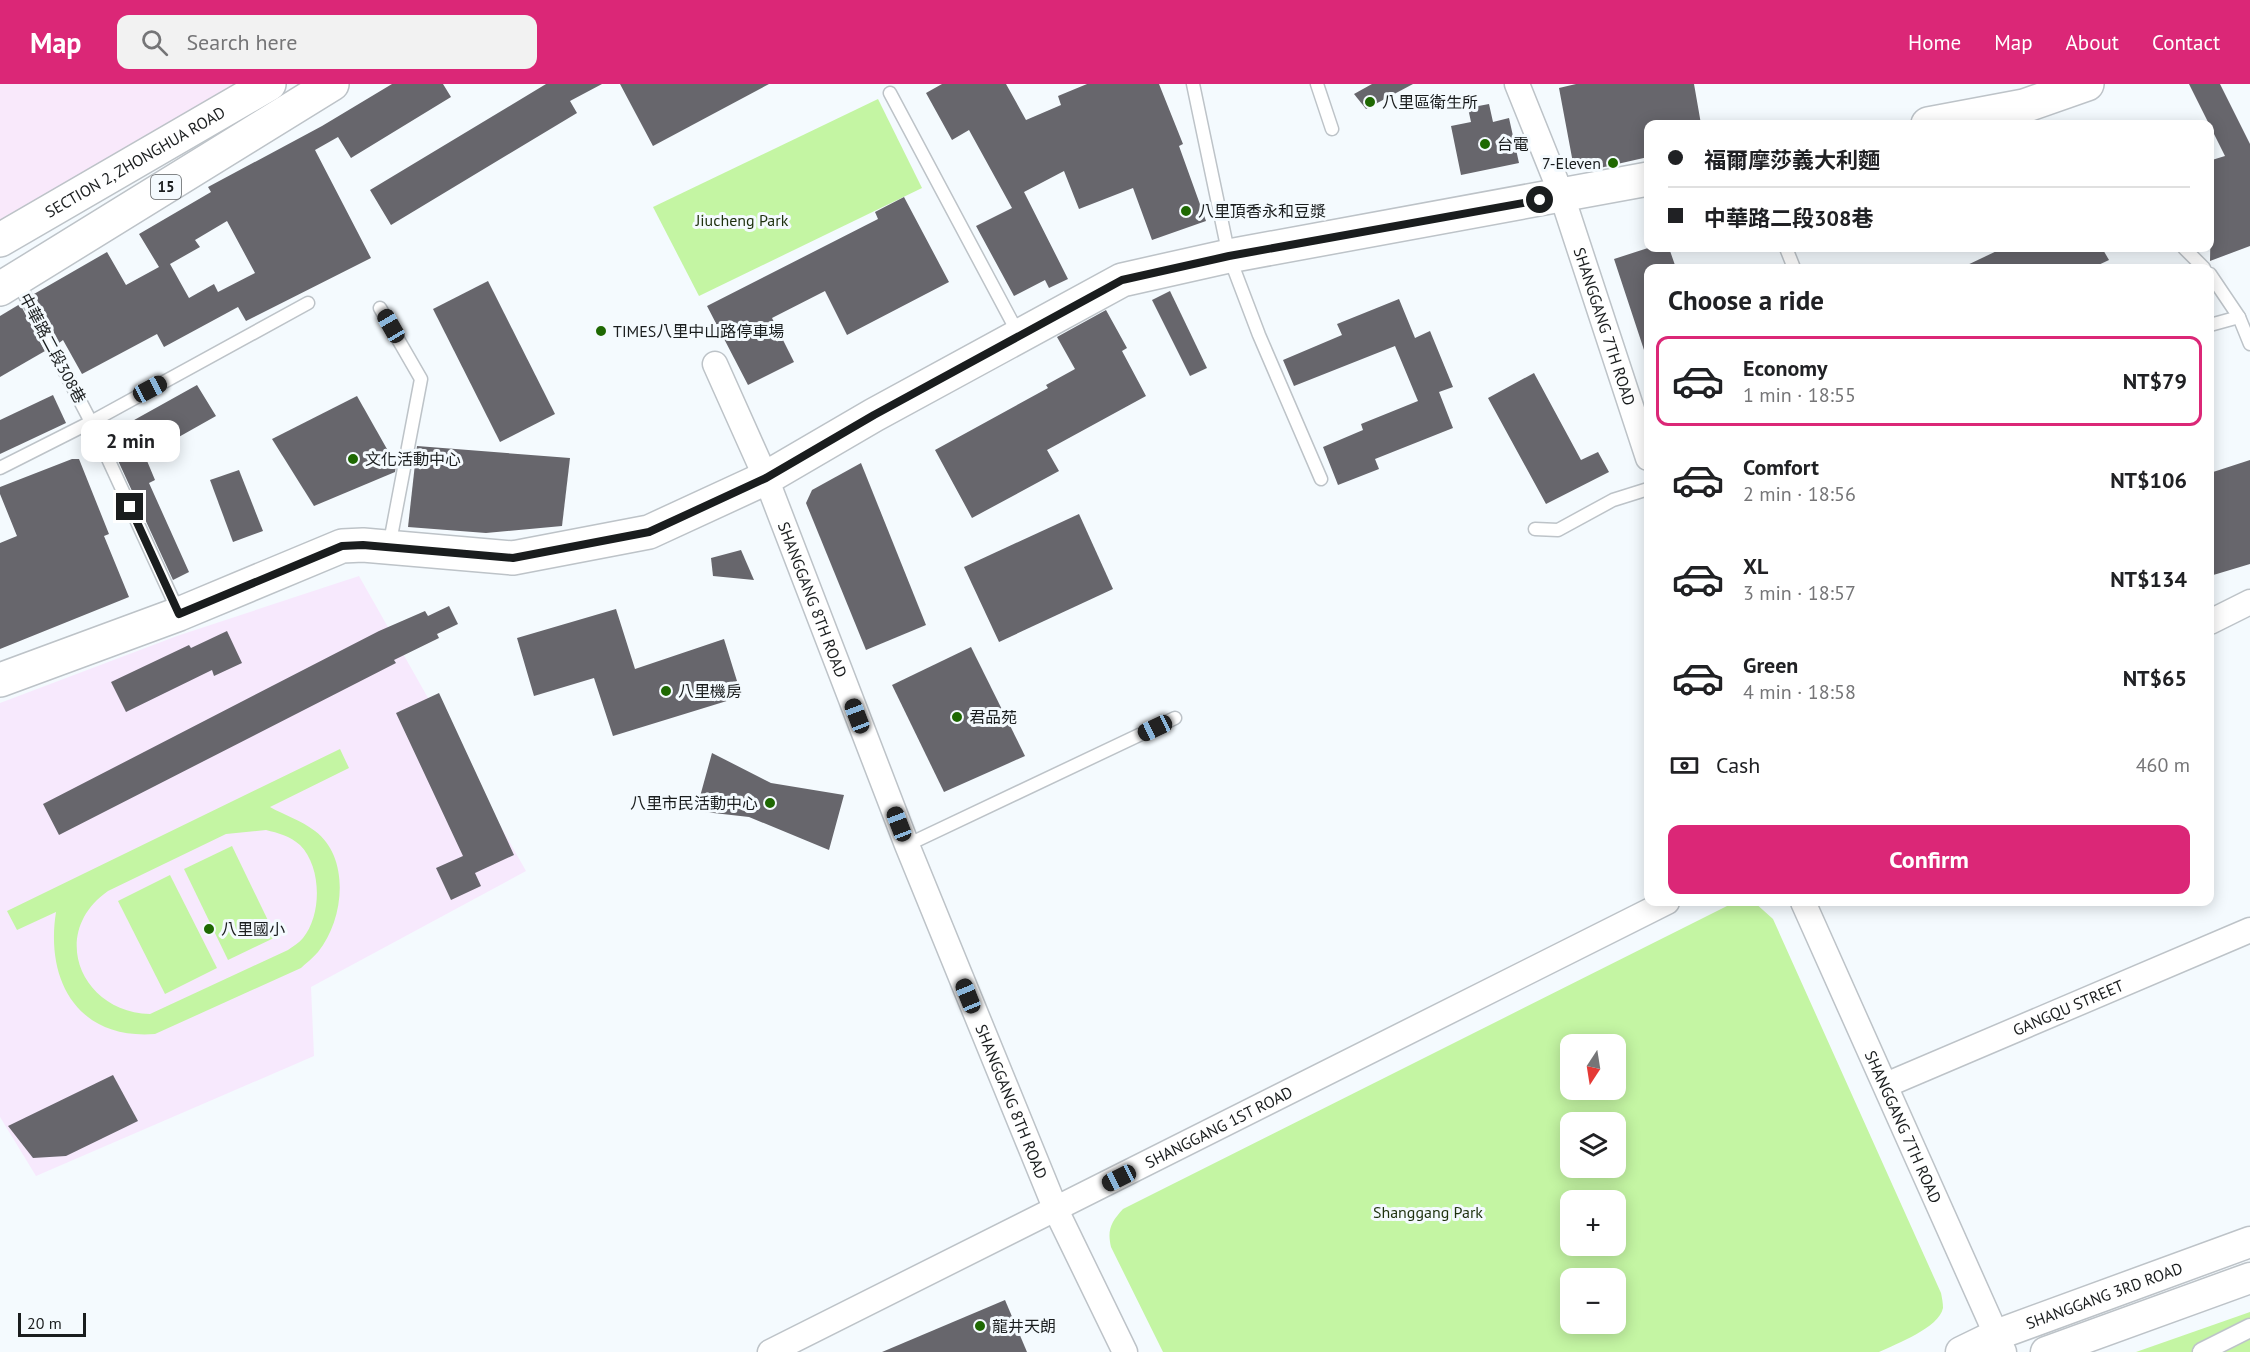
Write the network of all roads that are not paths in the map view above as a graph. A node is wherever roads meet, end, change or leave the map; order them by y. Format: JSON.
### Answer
{"nodes":[{"id":1,"x":269,"y":84,"type":"edge"},
{"id":2,"x":332,"y":84,"type":"edge"},
{"id":3,"x":1193,"y":84,"type":"edge"},
{"id":4,"x":1317,"y":84,"type":"edge"},
{"id":5,"x":1517,"y":84,"type":"edge"},
{"id":6,"x":2087,"y":84,"type":"edge"},
{"id":7,"x":890,"y":93,"type":"dead end"},
{"id":8,"x":1965,"y":120,"type":"edge"},
{"id":9,"x":1332,"y":129,"type":"dead end"},
{"id":10,"x":1644,"y":180,"type":"edge"},
{"id":11,"x":1562,"y":196,"type":"junction"},
{"id":12,"x":0,"y":240,"type":"edge"},
{"id":13,"x":2188,"y":252,"type":"edge"},
{"id":14,"x":1229,"y":256,"type":"junction"},
{"id":15,"x":2201,"y":264,"type":"edge"},
{"id":16,"x":2214,"y":280,"type":"edge"},
{"id":17,"x":8,"y":284,"type":"edge"},
{"id":18,"x":308,"y":303,"type":"dead end"},
{"id":19,"x":380,"y":308,"type":"dead end"},
{"id":20,"x":2239,"y":317,"type":"junction"},
{"id":21,"x":2214,"y":324,"type":"edge"},
{"id":22,"x":1019,"y":335,"type":"junction"},
{"id":23,"x":2250,"y":344,"type":"edge"},
{"id":24,"x":715,"y":364,"type":"dead end"},
{"id":25,"x":91,"y":422,"type":"junction"},
{"id":26,"x":1644,"y":446,"type":"edge"},
{"id":27,"x":0,"y":468,"type":"edge"},
{"id":28,"x":766,"y":478,"type":"junction"},
{"id":29,"x":1321,"y":479,"type":"dead end"},
{"id":30,"x":1644,"y":490,"type":"edge"},
{"id":31,"x":1534,"y":529,"type":"dead end"},
{"id":32,"x":388,"y":548,"type":"junction"},
{"id":33,"x":2250,"y":602,"type":"edge"},
{"id":34,"x":179,"y":614,"type":"junction"},
{"id":35,"x":2214,"y":620,"type":"edge"},
{"id":36,"x":0,"y":680,"type":"edge"},
{"id":37,"x":1175,"y":718,"type":"dead end"},
{"id":38,"x":907,"y":845,"type":"junction"},
{"id":39,"x":1659,"y":906,"type":"edge"},
{"id":40,"x":1805,"y":906,"type":"edge"},
{"id":41,"x":2250,"y":930,"type":"edge"},
{"id":42,"x":1886,"y":1085,"type":"junction"},
{"id":43,"x":1056,"y":1210,"type":"junction"},
{"id":44,"x":2250,"y":1242,"type":"edge"},
{"id":45,"x":2250,"y":1278,"type":"edge"},
{"id":46,"x":2250,"y":1329,"type":"edge"},
{"id":47,"x":2000,"y":1343,"type":"edge"},
{"id":48,"x":770,"y":1352,"type":"edge"},
{"id":49,"x":1125,"y":1352,"type":"edge"},
{"id":50,"x":1961,"y":1352,"type":"edge"},
{"id":51,"x":2046,"y":1352,"type":"edge"},
{"id":52,"x":2202,"y":1352,"type":"edge"}],
"edges":[{"from":1,"to":12,"type":"main road","name":"SECTION 2, ZHONGHUA ROAD","number":"15"},
{"from":2,"to":17,"type":"main road","name":"SECTION 2, ZHONGHUA ROAD","number":"15"},
{"from":3,"to":14,"type":"lane"},
{"from":4,"to":9,"type":"lane"},
{"from":5,"to":11,"type":"street","name":"SHANGGANG 7TH ROAD"},
{"from":6,"to":8,"type":"main road"},
{"from":7,"to":22,"type":"lane"},
{"from":10,"to":11,"type":"main road"},
{"from":11,"to":14,"type":"main road"},
{"from":11,"to":26,"type":"street","name":"SHANGGANG 7TH ROAD"},
{"from":13,"to":15,"type":"lane"},
{"from":14,"to":22,"type":"main road"},
{"from":14,"to":29,"type":"lane"},
{"from":16,"to":20,"type":"lane"},
{"from":17,"to":25,"type":"lane","name":"中華路二段308巷"},
{"from":18,"to":25,"type":"lane"},
{"from":19,"to":32,"type":"lane"},
{"from":20,"to":21,"type":"lane"},
{"from":20,"to":23,"type":"lane"},
{"from":22,"to":28,"type":"main road"},
{"from":24,"to":28,"type":"street","name":"SHANGGANG 8TH ROAD"},
{"from":25,"to":27,"type":"lane"},
{"from":25,"to":34,"type":"lane","name":"中華路二段308巷"},
{"from":28,"to":32,"type":"main road"},
{"from":28,"to":38,"type":"street","name":"SHANGGANG 8TH ROAD"},
{"from":30,"to":31,"type":"lane"},
{"from":32,"to":34,"type":"main road"},
{"from":33,"to":35,"type":"street"},
{"from":34,"to":36,"type":"main road"},
{"from":37,"to":38,"type":"lane"},
{"from":38,"to":43,"type":"street","name":"SHANGGANG 8TH ROAD"},
{"from":39,"to":43,"type":"street","name":"SHANGGANG 1ST ROAD"},
{"from":40,"to":42,"type":"street","name":"SHANGGANG 7TH ROAD"},
{"from":41,"to":42,"type":"street","name":"GANGQU STREET"},
{"from":42,"to":47,"type":"street","name":"SHANGGANG 7TH ROAD"},
{"from":43,"to":48,"type":"street","name":"SHANGGANG 1ST ROAD"},
{"from":43,"to":49,"type":"street","name":"SHANGGANG 8TH ROAD"},
{"from":44,"to":47,"type":"street","name":"SHANGGANG 3RD ROAD"},
{"from":45,"to":51,"type":"street","name":"SHANGGANG 3RD ROAD"},
{"from":46,"to":52,"type":"street"},
{"from":47,"to":50,"type":"street","name":"SHANGGANG 3RD ROAD"}]}
